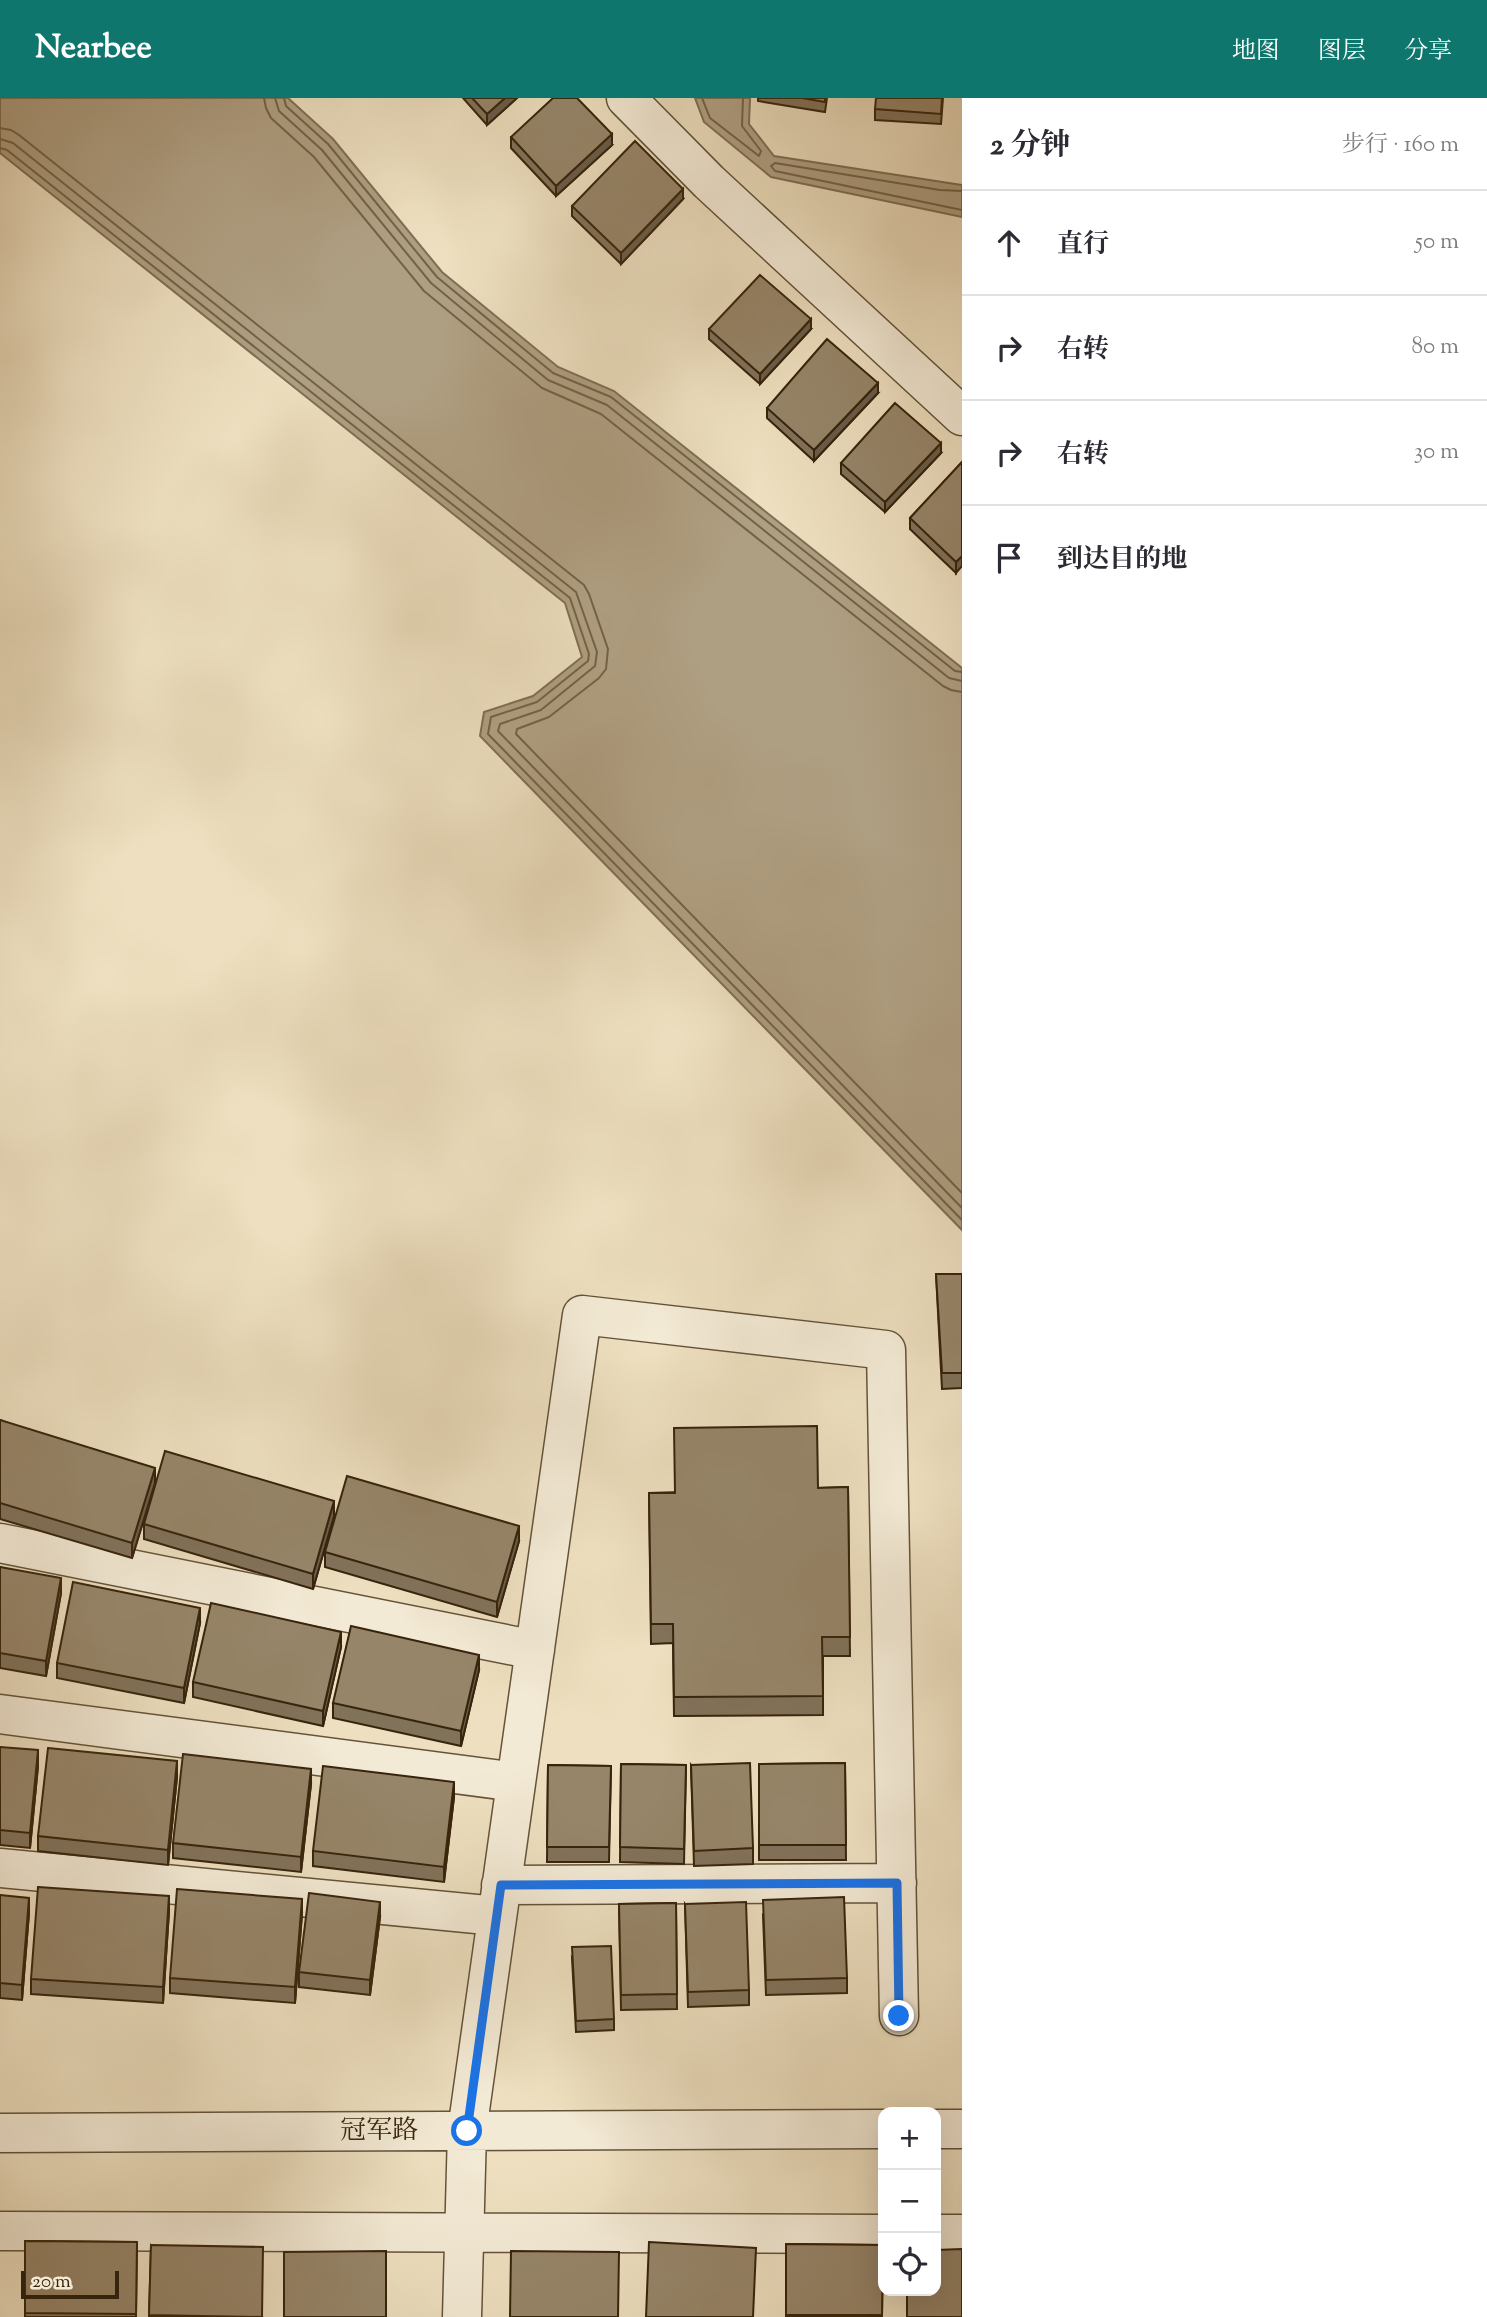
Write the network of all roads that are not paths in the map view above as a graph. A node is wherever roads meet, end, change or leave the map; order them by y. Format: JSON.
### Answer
{"nodes":[{"id":1,"x":626,"y":98,"type":"edge"},
{"id":2,"x":962,"y":416,"type":"edge"},
{"id":3,"x":0,"y":1543,"type":"edge"},
{"id":4,"x":535,"y":1650,"type":"junction"},
{"id":5,"x":0,"y":1714,"type":"edge"},
{"id":6,"x":516,"y":1782,"type":"junction"},
{"id":7,"x":0,"y":1868,"type":"edge"},
{"id":8,"x":897,"y":1883,"type":"junction"},
{"id":9,"x":499,"y":1900,"type":"junction"},
{"id":10,"x":899,"y":2016,"type":"dead end"},
{"id":11,"x":878,"y":2129,"type":"edge"},
{"id":12,"x":941,"y":2129,"type":"edge"},
{"id":13,"x":962,"y":2129,"type":"edge"},
{"id":14,"x":467,"y":2131,"type":"junction"},
{"id":15,"x":0,"y":2133,"type":"edge"},
{"id":16,"x":0,"y":2231,"type":"edge"},
{"id":17,"x":464,"y":2234,"type":"junction"},
{"id":18,"x":878,"y":2234,"type":"edge"},
{"id":19,"x":941,"y":2234,"type":"edge"},
{"id":20,"x":962,"y":2234,"type":"edge"},
{"id":21,"x":462,"y":2317,"type":"edge"}],
"edges":[{"from":1,"to":2,"type":"street"},
{"from":3,"to":4,"type":"street"},
{"from":4,"to":6,"type":"street"},
{"from":4,"to":8,"type":"street"},
{"from":5,"to":6,"type":"street"},
{"from":6,"to":9,"type":"street"},
{"from":7,"to":9,"type":"street"},
{"from":8,"to":9,"type":"street"},
{"from":8,"to":10,"type":"street"},
{"from":9,"to":14,"type":"street"},
{"from":11,"to":14,"type":"street","name":"冠军路"},
{"from":12,"to":13,"type":"street"},
{"from":14,"to":15,"type":"street","name":"冠军路"},
{"from":14,"to":17,"type":"street"},
{"from":16,"to":17,"type":"street"},
{"from":17,"to":18,"type":"street"},
{"from":17,"to":21,"type":"street"},
{"from":19,"to":20,"type":"street"}]}
